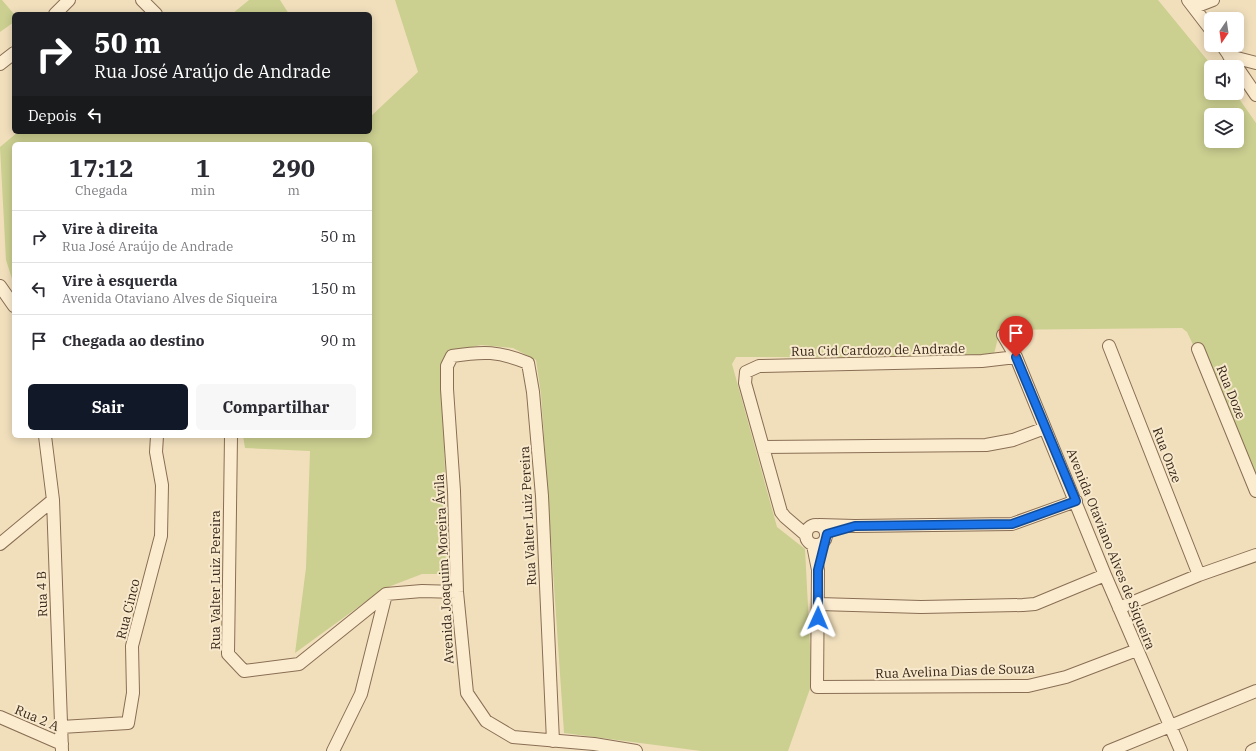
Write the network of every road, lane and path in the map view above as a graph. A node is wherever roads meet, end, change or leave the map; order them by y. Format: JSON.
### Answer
{"nodes":[{"id":1,"x":69,"y":0,"type":"edge"},
{"id":2,"x":142,"y":0,"type":"edge"},
{"id":3,"x":1213,"y":0,"type":"edge"},
{"id":4,"x":1192,"y":4,"type":"edge"},
{"id":5,"x":57,"y":12,"type":"edge"},
{"id":6,"x":154,"y":12,"type":"edge"},
{"id":7,"x":1204,"y":20,"type":"edge"},
{"id":8,"x":1226,"y":52,"type":"edge"},
{"id":9,"x":12,"y":55,"type":"edge"},
{"id":10,"x":1229,"y":56,"type":"junction"},
{"id":11,"x":1232,"y":60,"type":"edge"},
{"id":12,"x":1256,"y":63,"type":"edge"},
{"id":13,"x":0,"y":64,"type":"edge"},
{"id":14,"x":1244,"y":73,"type":"edge"},
{"id":15,"x":1252,"y":79,"type":"edge"},
{"id":16,"x":1256,"y":95,"type":"edge"},
{"id":17,"x":1,"y":291,"type":"edge"},
{"id":18,"x":12,"y":304,"type":"edge"},
{"id":19,"x":1003,"y":335,"type":"dead end"},
{"id":20,"x":1109,"y":346,"type":"dead end"},
{"id":21,"x":1198,"y":349,"type":"dead end"},
{"id":22,"x":1016,"y":357,"type":"junction"},
{"id":23,"x":528,"y":363,"type":"joint"},
{"id":24,"x":1045,"y":428,"type":"junction"},
{"id":25,"x":45,"y":438,"type":"edge"},
{"id":26,"x":157,"y":438,"type":"edge"},
{"id":27,"x":231,"y":438,"type":"edge"},
{"id":28,"x":763,"y":447,"type":"junction"},
{"id":29,"x":1256,"y":491,"type":"edge"},
{"id":30,"x":53,"y":500,"type":"junction"},
{"id":31,"x":1076,"y":501,"type":"junction"},
{"id":32,"x":816,"y":535,"type":"junction"},
{"id":33,"x":0,"y":544,"type":"edge"},
{"id":34,"x":1256,"y":555,"type":"edge"},
{"id":35,"x":1105,"y":575,"type":"junction"},
{"id":36,"x":1199,"y":575,"type":"junction"},
{"id":37,"x":457,"y":592,"type":"junction"},
{"id":38,"x":386,"y":594,"type":"junction"},
{"id":39,"x":819,"y":604,"type":"junction"},
{"id":40,"x":1119,"y":608,"type":"junction"},
{"id":41,"x":1137,"y":650,"type":"junction"},
{"id":42,"x":1256,"y":691,"type":"edge"},
{"id":43,"x":0,"y":717,"type":"edge"},
{"id":44,"x":61,"y":727,"type":"junction"},
{"id":45,"x":1169,"y":727,"type":"junction"},
{"id":46,"x":553,"y":741,"type":"junction"},
{"id":47,"x":62,"y":747,"type":"edge"},
{"id":48,"x":1256,"y":749,"type":"edge"},
{"id":49,"x":333,"y":751,"type":"edge"},
{"id":50,"x":636,"y":751,"type":"edge"},
{"id":51,"x":1110,"y":751,"type":"edge"},
{"id":52,"x":1181,"y":751,"type":"edge"},
{"id":53,"x":1252,"y":751,"type":"edge"}],
"edges":[{"from":1,"to":5,"type":"street"},
{"from":2,"to":6,"type":"street"},
{"from":3,"to":4,"type":"street"},
{"from":4,"to":7,"type":"street"},
{"from":8,"to":10,"type":"street"},
{"from":9,"to":13,"type":"street"},
{"from":10,"to":11,"type":"street"},
{"from":10,"to":12,"type":"street"},
{"from":14,"to":15,"type":"street"},
{"from":15,"to":16,"type":"street"},
{"from":17,"to":18,"type":"street"},
{"from":19,"to":22,"type":"street","name":"Avenida Otaviano Alves de Siqueira"},
{"from":20,"to":36,"type":"street","name":"Rua Onze"},
{"from":21,"to":29,"type":"street","name":"Rua Doze"},
{"from":22,"to":24,"type":"street","name":"Avenida Otaviano Alves de Siqueira"},
{"from":22,"to":28,"type":"street","name":"Rua Cid Cardozo de Andrade"},
{"from":23,"to":37,"type":"street","name":"Avenida Joaquim Moreira Ávila"},
{"from":23,"to":46,"type":"street","name":"Rua Valter Luiz Pereira"},
{"from":24,"to":28,"type":"street"},
{"from":24,"to":31,"type":"street","name":"Avenida Otaviano Alves de Siqueira"},
{"from":25,"to":30,"type":"street","name":"Rua 4 B"},
{"from":26,"to":44,"type":"street","name":"Rua Cinco"},
{"from":27,"to":38,"type":"street","name":"Rua Valter Luiz Pereira"},
{"from":28,"to":32,"type":"street"},
{"from":30,"to":33,"type":"street"},
{"from":30,"to":44,"type":"street","name":"Rua 4 B"},
{"from":31,"to":32,"type":"street"},
{"from":31,"to":35,"type":"street","name":"Avenida Otaviano Alves de Siqueira"},
{"from":32,"to":39,"type":"street"},
{"from":34,"to":36,"type":"street"},
{"from":35,"to":39,"type":"street"},
{"from":35,"to":40,"type":"street","name":"Avenida Otaviano Alves de Siqueira"},
{"from":36,"to":40,"type":"street"},
{"from":37,"to":38,"type":"street"},
{"from":37,"to":46,"type":"street","name":"Avenida Joaquim Moreira Ávila"},
{"from":38,"to":49,"type":"street"},
{"from":39,"to":41,"type":"street","name":"Rua Avelina Dias de Souza"},
{"from":40,"to":41,"type":"street","name":"Avenida Otaviano Alves de Siqueira"},
{"from":41,"to":45,"type":"street","name":"Avenida Otaviano Alves de Siqueira"},
{"from":42,"to":45,"type":"street"},
{"from":43,"to":47,"type":"street","name":"Rua 2 A"},
{"from":44,"to":47,"type":"street","name":"Rua 4 B"},
{"from":45,"to":51,"type":"street"},
{"from":45,"to":52,"type":"street","name":"Avenida Otaviano Alves de Siqueira"},
{"from":46,"to":50,"type":"street","name":"Avenida Joaquim Moreira Ávila"},
{"from":48,"to":53,"type":"street"}]}
